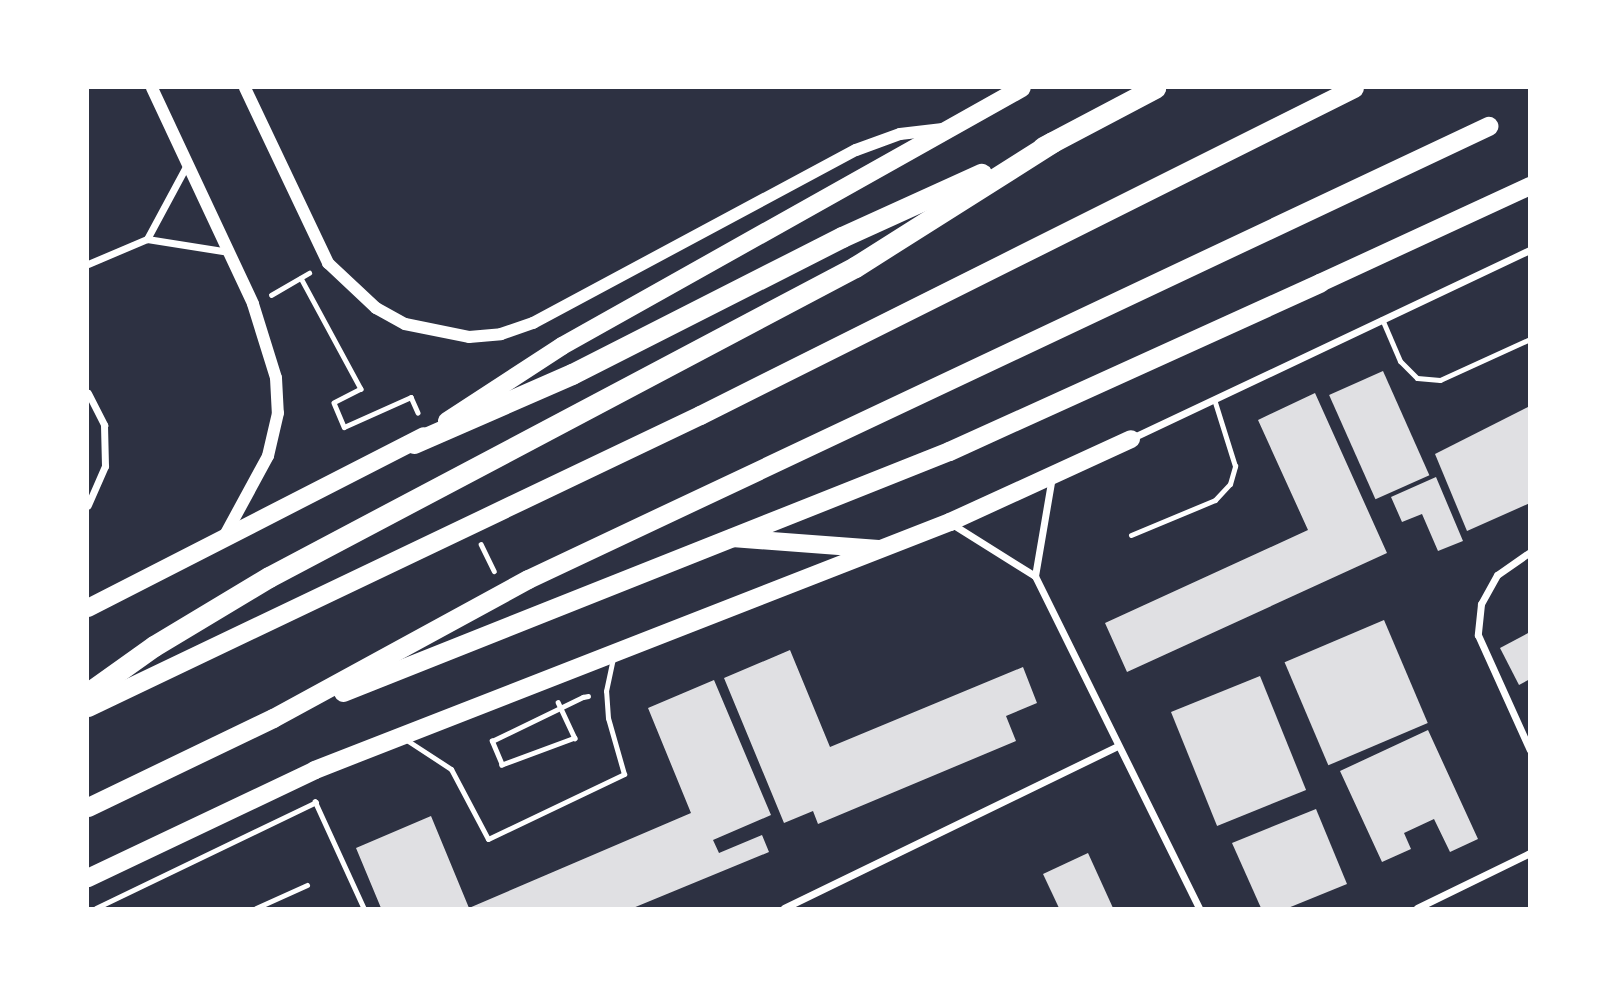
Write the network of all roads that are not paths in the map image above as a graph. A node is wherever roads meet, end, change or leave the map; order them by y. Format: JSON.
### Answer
{"nodes":[{"id":1,"x":152,"y":88,"type":"edge"},
{"id":2,"x":245,"y":88,"type":"edge"},
{"id":3,"x":1022,"y":88,"type":"edge"},
{"id":4,"x":1155,"y":88,"type":"edge"},
{"id":5,"x":1354,"y":88,"type":"edge"},
{"id":6,"x":1488,"y":126,"type":"dead end"},
{"id":7,"x":944,"y":129,"type":"junction"},
{"id":8,"x":1054,"y":142,"type":"junction"},
{"id":9,"x":188,"y":163,"type":"junction"},
{"id":10,"x":1530,"y":186,"type":"edge"},
{"id":11,"x":147,"y":239,"type":"junction"},
{"id":12,"x":1530,"y":250,"type":"edge"},
{"id":13,"x":230,"y":252,"type":"junction"},
{"id":14,"x":88,"y":264,"type":"edge"},
{"id":15,"x":1320,"y":283,"type":"joint"},
{"id":16,"x":1382,"y":319,"type":"junction"},
{"id":17,"x":1530,"y":339,"type":"edge"},
{"id":18,"x":88,"y":393,"type":"edge"},
{"id":19,"x":1214,"y":399,"type":"junction"},
{"id":20,"x":1131,"y":439,"type":"joint"},
{"id":21,"x":414,"y":443,"type":"junction"},
{"id":22,"x":1052,"y":476,"type":"junction"},
{"id":23,"x":88,"y":505,"type":"edge"},
{"id":24,"x":950,"y":522,"type":"junction"},
{"id":25,"x":1131,"y":535,"type":"dead end"},
{"id":26,"x":732,"y":538,"type":"junction"},
{"id":27,"x":220,"y":544,"type":"junction"},
{"id":28,"x":883,"y":549,"type":"junction"},
{"id":29,"x":1530,"y":552,"type":"edge"},
{"id":30,"x":1035,"y":576,"type":"junction"},
{"id":31,"x":88,"y":608,"type":"edge"},
{"id":32,"x":614,"y":655,"type":"junction"},
{"id":33,"x":88,"y":693,"type":"edge"},
{"id":34,"x":88,"y":707,"type":"edge"},
{"id":35,"x":273,"y":718,"type":"junction"},
{"id":36,"x":402,"y":737,"type":"junction"},
{"id":37,"x":1117,"y":746,"type":"junction"},
{"id":38,"x":1530,"y":750,"type":"edge"},
{"id":39,"x":88,"y":807,"type":"edge"},
{"id":40,"x":1530,"y":853,"type":"edge"},
{"id":41,"x":88,"y":878,"type":"edge"},
{"id":42,"x":307,"y":884,"type":"dead end"},
{"id":43,"x":257,"y":908,"type":"edge"},
{"id":44,"x":784,"y":908,"type":"edge"},
{"id":45,"x":1199,"y":908,"type":"edge"},
{"id":46,"x":1417,"y":908,"type":"edge"}],
"edges":[{"from":1,"to":9,"type":"street"},
{"from":2,"to":7,"type":"street"},
{"from":3,"to":7,"type":"main road"},
{"from":4,"to":8,"type":"highway"},
{"from":5,"to":34,"type":"highway"},
{"from":6,"to":35,"type":"highway"},
{"from":7,"to":21,"type":"main road"},
{"from":8,"to":21,"type":"highway"},
{"from":8,"to":33,"type":"highway"},
{"from":9,"to":11,"type":"street"},
{"from":9,"to":13,"type":"street"},
{"from":10,"to":15,"type":"main road"},
{"from":11,"to":13,"type":"street"},
{"from":11,"to":14,"type":"street"},
{"from":12,"to":16,"type":"street"},
{"from":13,"to":27,"type":"street"},
{"from":15,"to":26,"type":"highway"},
{"from":16,"to":17,"type":"lane"},
{"from":16,"to":19,"type":"street"},
{"from":18,"to":23,"type":"street"},
{"from":19,"to":20,"type":"street"},
{"from":19,"to":25,"type":"lane"},
{"from":20,"to":22,"type":"main road"},
{"from":21,"to":27,"type":"main road"},
{"from":22,"to":24,"type":"main road"},
{"from":22,"to":30,"type":"street"},
{"from":24,"to":28,"type":"main road"},
{"from":24,"to":30,"type":"street"},
{"from":26,"to":28,"type":"main road"},
{"from":26,"to":35,"type":"highway"},
{"from":27,"to":31,"type":"main road"},
{"from":28,"to":32,"type":"main road"},
{"from":29,"to":38,"type":"street"},
{"from":30,"to":37,"type":"street"},
{"from":32,"to":36,"type":"main road"},
{"from":32,"to":36,"type":"lane"},
{"from":35,"to":39,"type":"highway"},
{"from":36,"to":41,"type":"main road"},
{"from":37,"to":44,"type":"street"},
{"from":37,"to":45,"type":"street"},
{"from":40,"to":46,"type":"street"},
{"from":42,"to":43,"type":"lane"}]}
